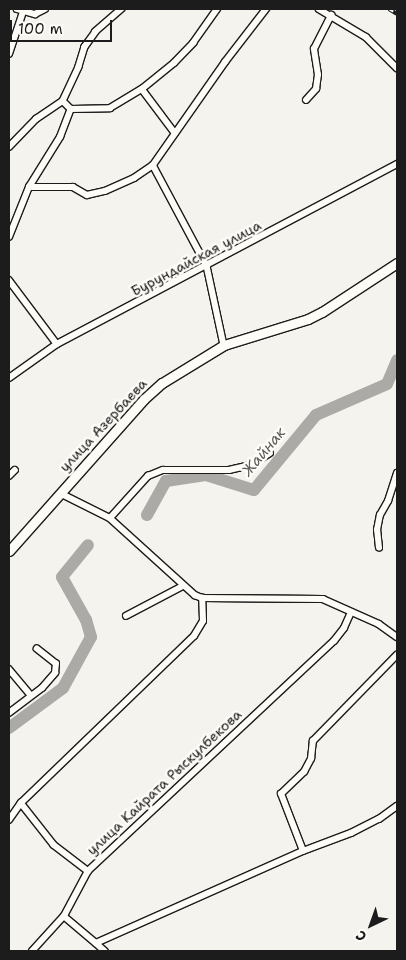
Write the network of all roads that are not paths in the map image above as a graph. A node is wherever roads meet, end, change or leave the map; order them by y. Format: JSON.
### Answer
{"nodes":[{"id":1,"x":45,"y":9,"type":"edge"},
{"id":2,"x":122,"y":9,"type":"edge"},
{"id":3,"x":217,"y":9,"type":"edge"},
{"id":4,"x":266,"y":9,"type":"edge"},
{"id":5,"x":320,"y":9,"type":"edge"},
{"id":6,"x":20,"y":10,"type":"edge"},
{"id":7,"x":331,"y":15,"type":"junction"},
{"id":8,"x":9,"y":54,"type":"edge"},
{"id":9,"x":397,"y":68,"type":"edge"},
{"id":10,"x":142,"y":89,"type":"junction"},
{"id":11,"x":306,"y":100,"type":"dead end"},
{"id":12,"x":63,"y":101,"type":"junction"},
{"id":13,"x":71,"y":109,"type":"junction"},
{"id":14,"x":175,"y":133,"type":"junction"},
{"id":15,"x":9,"y":147,"type":"edge"},
{"id":16,"x":397,"y":164,"type":"edge"},
{"id":17,"x":153,"y":165,"type":"junction"},
{"id":18,"x":29,"y":187,"type":"junction"},
{"id":19,"x":9,"y":237,"type":"edge"},
{"id":20,"x":397,"y":263,"type":"edge"},
{"id":21,"x":207,"y":266,"type":"junction"},
{"id":22,"x":9,"y":280,"type":"edge"},
{"id":23,"x":57,"y":344,"type":"junction"},
{"id":24,"x":224,"y":345,"type":"junction"},
{"id":25,"x":9,"y":378,"type":"edge"},
{"id":26,"x":270,"y":454,"type":"dead end"},
{"id":27,"x":15,"y":470,"type":"dead end"},
{"id":28,"x":397,"y":474,"type":"edge"},
{"id":29,"x":9,"y":476,"type":"edge"},
{"id":30,"x":60,"y":493,"type":"junction"},
{"id":31,"x":110,"y":518,"type":"junction"},
{"id":32,"x":379,"y":548,"type":"dead end"},
{"id":33,"x":9,"y":551,"type":"edge"},
{"id":34,"x":183,"y":586,"type":"junction"},
{"id":35,"x":202,"y":598,"type":"junction"},
{"id":36,"x":351,"y":612,"type":"junction"},
{"id":37,"x":126,"y":616,"type":"dead end"},
{"id":38,"x":397,"y":637,"type":"edge"},
{"id":39,"x":37,"y":649,"type":"dead end"},
{"id":40,"x":397,"y":655,"type":"edge"},
{"id":41,"x":9,"y":668,"type":"edge"},
{"id":42,"x":31,"y":695,"type":"junction"},
{"id":43,"x":9,"y":713,"type":"edge"},
{"id":44,"x":21,"y":803,"type":"junction"},
{"id":45,"x":397,"y":806,"type":"edge"},
{"id":46,"x":9,"y":820,"type":"edge"},
{"id":47,"x":303,"y":851,"type":"junction"},
{"id":48,"x":88,"y":871,"type":"junction"},
{"id":49,"x":64,"y":916,"type":"junction"},
{"id":50,"x":96,"y":943,"type":"junction"},
{"id":51,"x":32,"y":951,"type":"edge"},
{"id":52,"x":105,"y":951,"type":"edge"}],
"edges":[{"from":1,"to":6,"type":"street"},
{"from":2,"to":12,"type":"street"},
{"from":3,"to":10,"type":"street"},
{"from":4,"to":14,"type":"street"},
{"from":5,"to":7,"type":"street"},
{"from":6,"to":8,"type":"street"},
{"from":7,"to":9,"type":"street"},
{"from":7,"to":11,"type":"street"},
{"from":10,"to":13,"type":"street"},
{"from":10,"to":14,"type":"street"},
{"from":12,"to":13,"type":"street"},
{"from":12,"to":15,"type":"street"},
{"from":13,"to":18,"type":"street"},
{"from":14,"to":17,"type":"street"},
{"from":16,"to":21,"type":"street","name":"Бурундайская улица"},
{"from":17,"to":18,"type":"street"},
{"from":17,"to":21,"type":"street"},
{"from":18,"to":19,"type":"street"},
{"from":20,"to":24,"type":"main road","name":"улица Азербаева"},
{"from":21,"to":23,"type":"street","name":"Бурундайская улица"},
{"from":21,"to":24,"type":"street"},
{"from":22,"to":23,"type":"street"},
{"from":23,"to":25,"type":"street","name":"Бурундайская улица"},
{"from":24,"to":30,"type":"main road","name":"улица Азербаева"},
{"from":26,"to":31,"type":"street"},
{"from":27,"to":29,"type":"street"},
{"from":28,"to":32,"type":"street"},
{"from":30,"to":31,"type":"street"},
{"from":30,"to":33,"type":"main road","name":"улица Азербаева"},
{"from":31,"to":34,"type":"street"},
{"from":34,"to":35,"type":"street"},
{"from":34,"to":37,"type":"street"},
{"from":35,"to":36,"type":"street"},
{"from":35,"to":44,"type":"street"},
{"from":36,"to":38,"type":"street"},
{"from":36,"to":48,"type":"street","name":"улица Кайрата Рыскулбекова"},
{"from":39,"to":42,"type":"street"},
{"from":40,"to":47,"type":"street"},
{"from":41,"to":42,"type":"street"},
{"from":42,"to":43,"type":"street"},
{"from":44,"to":46,"type":"street"},
{"from":44,"to":48,"type":"street","name":"улица Кайрата Рыскулбекова"},
{"from":45,"to":47,"type":"street"},
{"from":47,"to":50,"type":"street"},
{"from":48,"to":49,"type":"street"},
{"from":49,"to":50,"type":"street"},
{"from":49,"to":51,"type":"street"},
{"from":50,"to":52,"type":"street"}]}
